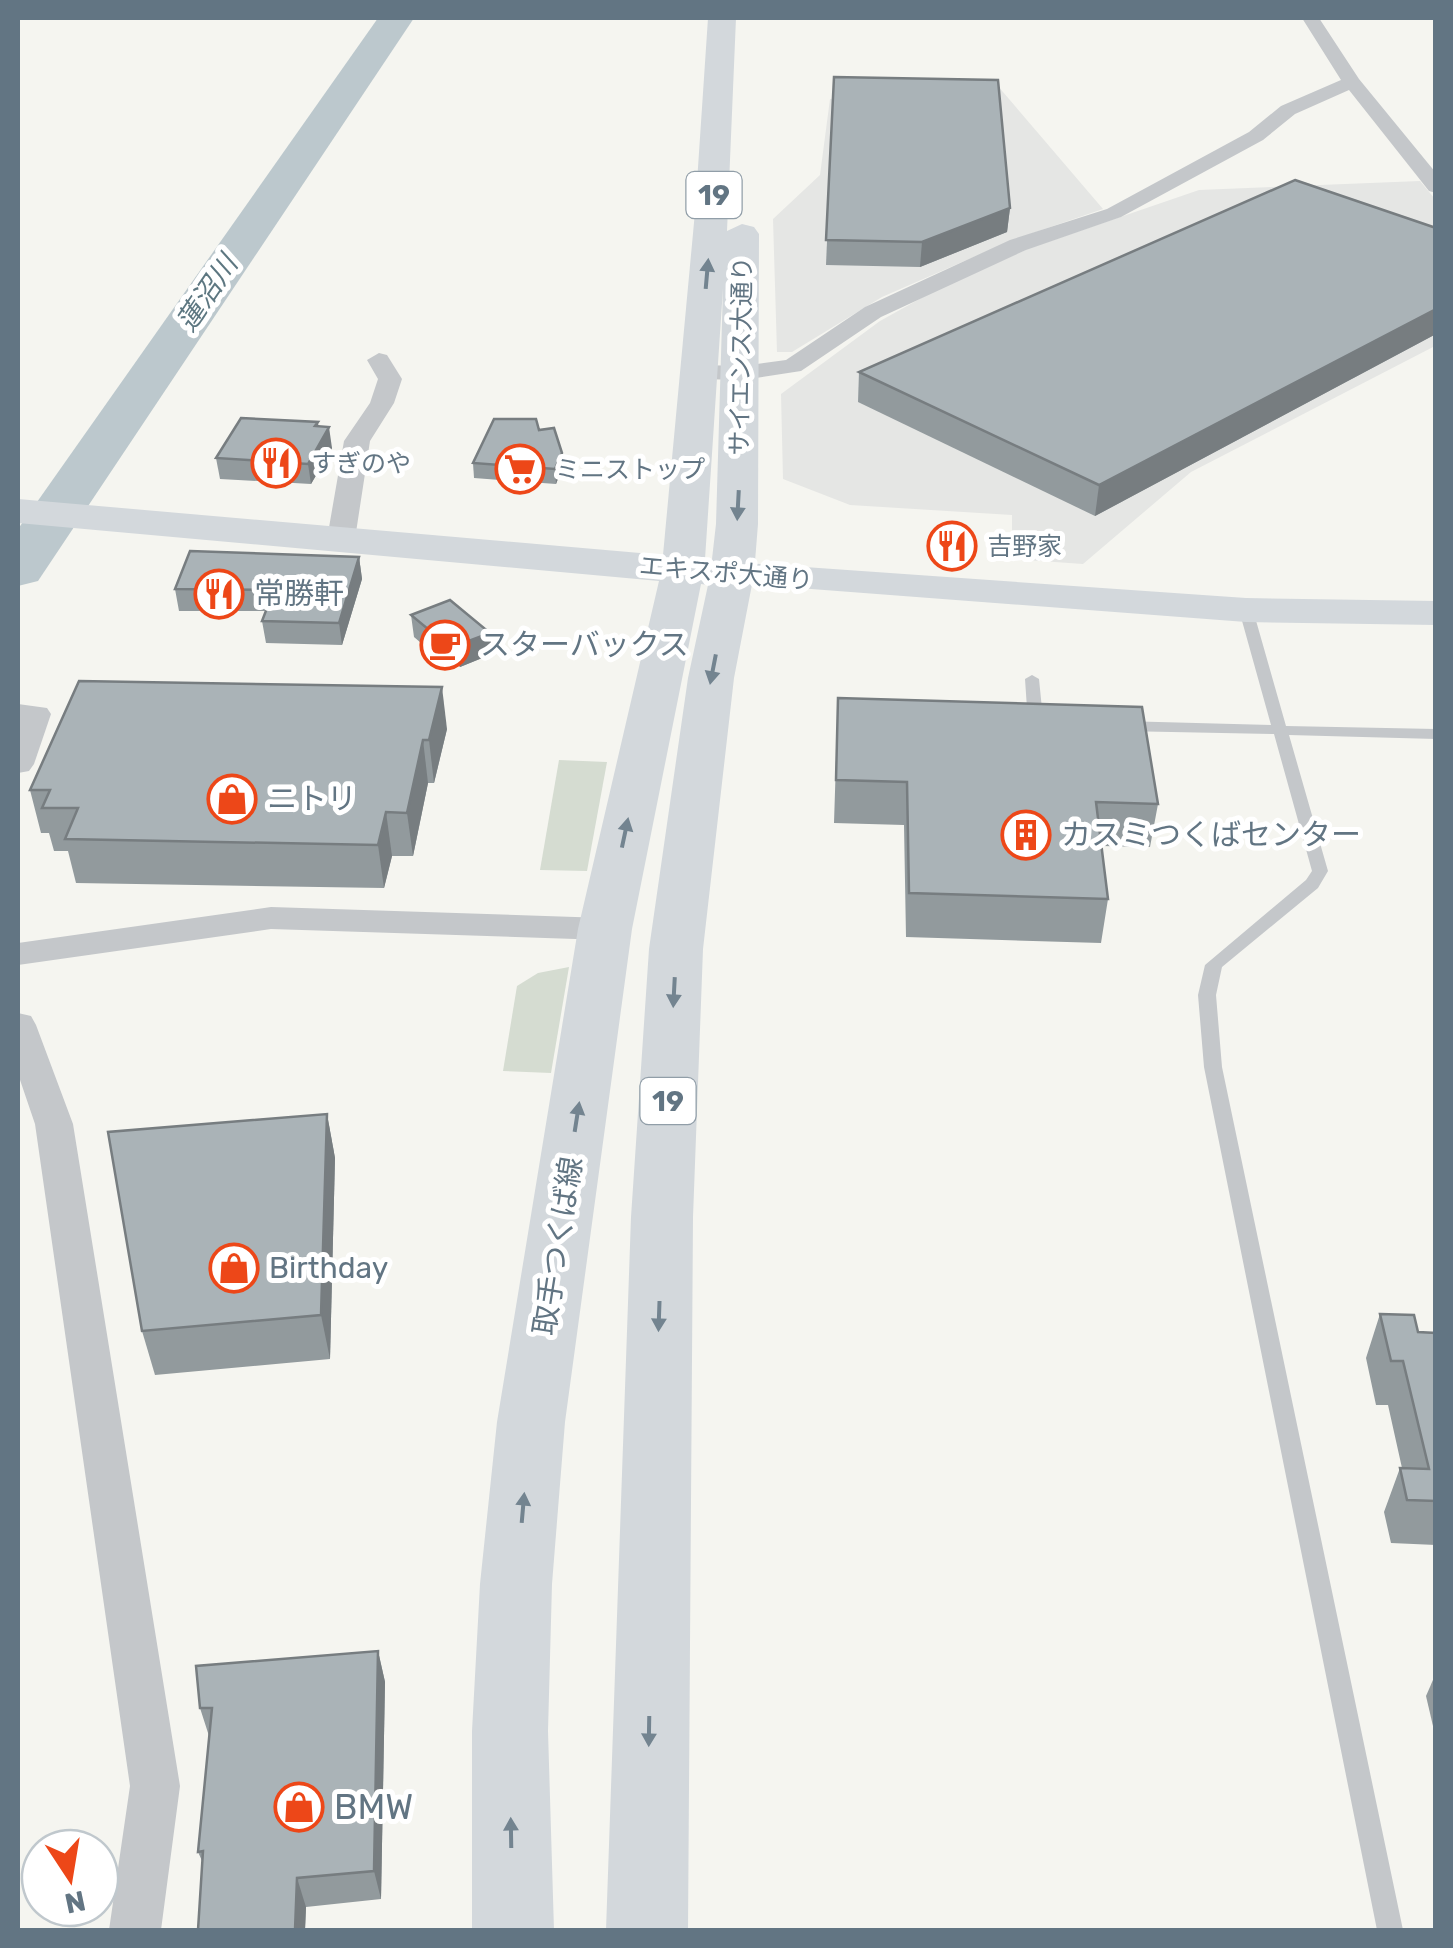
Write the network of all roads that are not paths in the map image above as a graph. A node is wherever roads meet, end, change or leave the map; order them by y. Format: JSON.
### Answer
{"nodes":[{"id":1,"x":722,"y":18,"type":"edge"},
{"id":2,"x":748,"y":18,"type":"edge"},
{"id":3,"x":1311,"y":18,"type":"edge"},
{"id":4,"x":1352,"y":82,"type":"junction"},
{"id":5,"x":1436,"y":187,"type":"edge"},
{"id":6,"x":380,"y":360,"type":"dead end"},
{"id":7,"x":700,"y":372,"type":"junction"},
{"id":8,"x":743,"y":373,"type":"junction"},
{"id":9,"x":20,"y":512,"type":"edge"},
{"id":10,"x":341,"y":539,"type":"junction"},
{"id":11,"x":708,"y":572,"type":"junction"},
{"id":12,"x":1246,"y":610,"type":"junction"},
{"id":13,"x":1436,"y":613,"type":"edge"},
{"id":14,"x":1032,"y":679,"type":"dead end"},
{"id":15,"x":18,"y":713,"type":"edge"},
{"id":16,"x":1054,"y":724,"type":"edge"},
{"id":17,"x":1111,"y":726,"type":"edge"},
{"id":18,"x":1281,"y":732,"type":"junction"},
{"id":19,"x":1436,"y":734,"type":"edge"},
{"id":20,"x":18,"y":764,"type":"edge"},
{"id":21,"x":606,"y":929,"type":"junction"},
{"id":22,"x":18,"y":954,"type":"edge"},
{"id":23,"x":18,"y":1026,"type":"edge"},
{"id":24,"x":135,"y":1930,"type":"edge"},
{"id":25,"x":512,"y":1930,"type":"edge"},
{"id":26,"x":646,"y":1930,"type":"edge"},
{"id":27,"x":1390,"y":1930,"type":"edge"}],
"edges":[{"from":7,"to":1,"type":"main road","name":"サイエンス大通り","number":"19","one_way":true},
{"from":2,"to":8,"type":"main road","name":"サイエンス大通り","number":"19"},
{"from":3,"to":4,"type":"street"},
{"from":4,"to":5,"type":"street"},
{"from":4,"to":8,"type":"street"},
{"from":6,"to":10,"type":"street"},
{"from":7,"to":8,"type":"street"},
{"from":7,"to":11,"type":"main road","name":"サイエンス大通り","number":"19"},
{"from":8,"to":11,"type":"main road","name":"サイエンス大通り","number":"19","one_way":true},
{"from":9,"to":10,"type":"main road","name":"エキスポ大通り"},
{"from":10,"to":11,"type":"main road","name":"エキスポ大通り"},
{"from":11,"to":12,"type":"main road","name":"エキスポ大通り"},
{"from":21,"to":11,"type":"main road","name":"取手つくば線","number":"19","one_way":true},
{"from":11,"to":26,"type":"main road","number":"19","one_way":true},
{"from":12,"to":13,"type":"main road","name":"エキスポ大通り"},
{"from":12,"to":18,"type":"lane"},
{"from":14,"to":16,"type":"lane"},
{"from":15,"to":20,"type":"street"},
{"from":17,"to":18,"type":"lane"},
{"from":18,"to":19,"type":"lane"},
{"from":18,"to":27,"type":"lane"},
{"from":21,"to":22,"type":"street"},
{"from":25,"to":21,"type":"main road","name":"取手つくば線","number":"19","one_way":true},
{"from":23,"to":24,"type":"street"}]}
